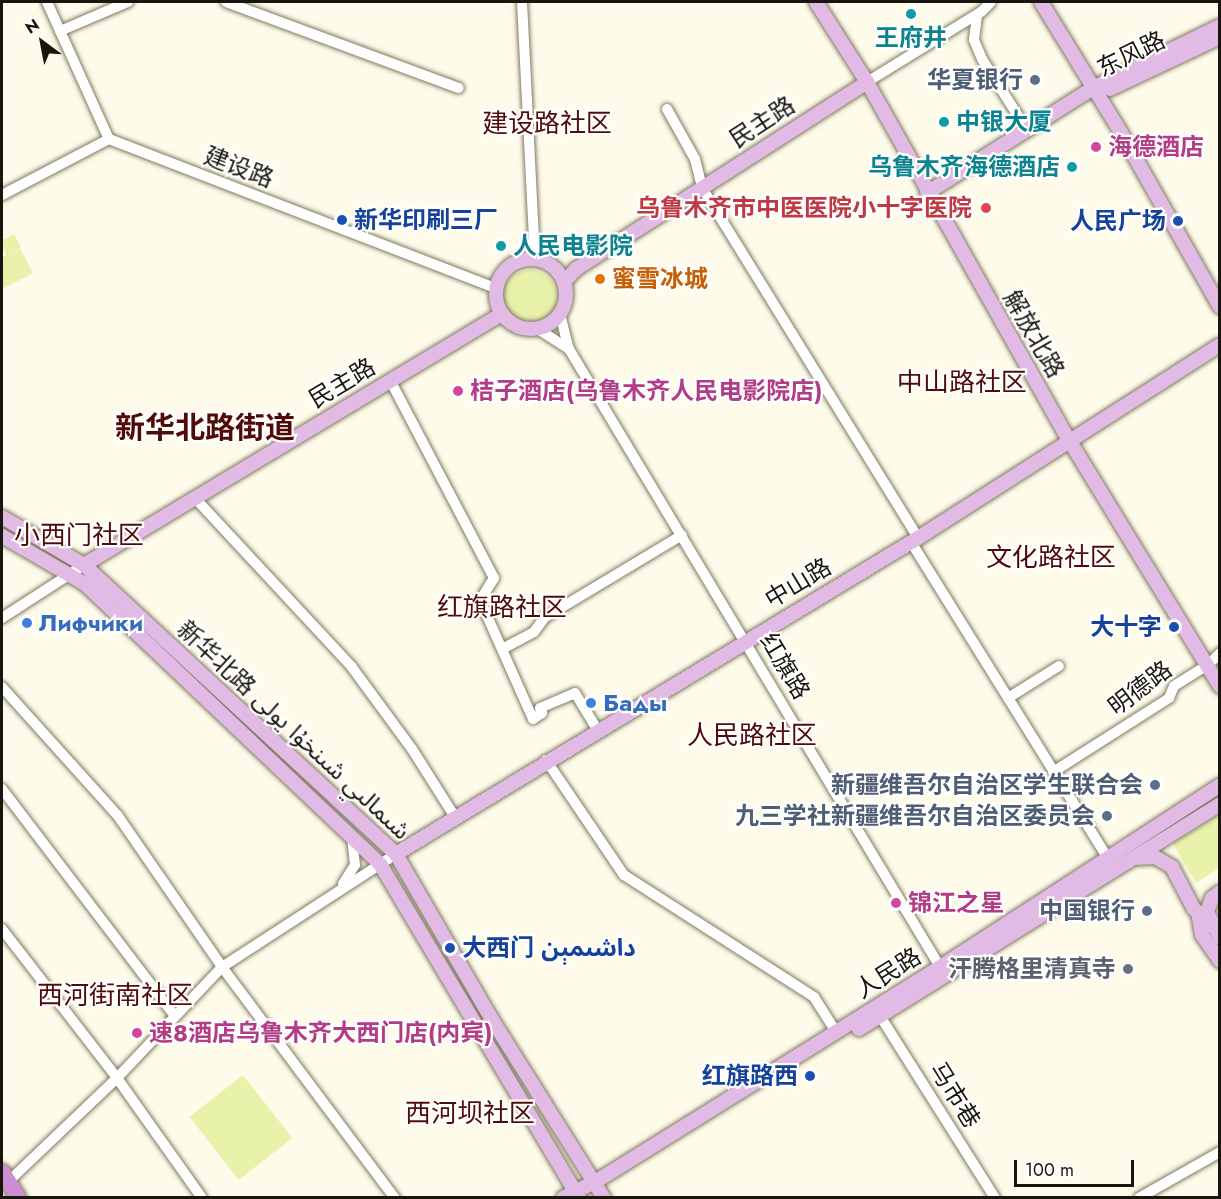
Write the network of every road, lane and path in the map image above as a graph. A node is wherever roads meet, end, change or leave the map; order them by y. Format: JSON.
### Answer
{"nodes":[{"id":1,"x":46,"y":2,"type":"edge"},
{"id":2,"x":128,"y":2,"type":"edge"},
{"id":3,"x":226,"y":2,"type":"edge"},
{"id":4,"x":522,"y":2,"type":"edge"},
{"id":5,"x":816,"y":2,"type":"edge"},
{"id":6,"x":991,"y":2,"type":"edge"},
{"id":7,"x":1041,"y":2,"type":"edge"},
{"id":8,"x":977,"y":15,"type":"junction"},
{"id":9,"x":1220,"y":26,"type":"edge"},
{"id":10,"x":60,"y":31,"type":"junction"},
{"id":11,"x":1220,"y":37,"type":"edge"},
{"id":12,"x":867,"y":82,"type":"junction"},
{"id":13,"x":459,"y":88,"type":"dead end"},
{"id":14,"x":1095,"y":92,"type":"junction"},
{"id":15,"x":667,"y":109,"type":"dead end"},
{"id":16,"x":1027,"y":130,"type":"junction"},
{"id":17,"x":109,"y":139,"type":"junction"},
{"id":18,"x":702,"y":188,"type":"junction"},
{"id":19,"x":927,"y":193,"type":"junction"},
{"id":20,"x":2,"y":195,"type":"edge"},
{"id":21,"x":535,"y":259,"type":"junction"},
{"id":22,"x":564,"y":282,"type":"junction"},
{"id":23,"x":496,"y":288,"type":"junction"},
{"id":24,"x":1220,"y":307,"type":"edge"},
{"id":25,"x":501,"y":314,"type":"junction"},
{"id":26,"x":560,"y":314,"type":"junction"},
{"id":27,"x":538,"y":329,"type":"junction"},
{"id":28,"x":1220,"y":345,"type":"edge"},
{"id":29,"x":569,"y":349,"type":"junction"},
{"id":30,"x":390,"y":380,"type":"junction"},
{"id":31,"x":1069,"y":440,"type":"junction"},
{"id":32,"x":194,"y":497,"type":"junction"},
{"id":33,"x":2,"y":517,"type":"edge"},
{"id":34,"x":682,"y":535,"type":"junction"},
{"id":35,"x":2,"y":536,"type":"edge"},
{"id":36,"x":915,"y":540,"type":"junction"},
{"id":37,"x":84,"y":565,"type":"junction"},
{"id":38,"x":70,"y":574,"type":"junction"},
{"id":39,"x":2,"y":618,"type":"edge"},
{"id":40,"x":746,"y":640,"type":"junction"},
{"id":41,"x":502,"y":649,"type":"junction"},
{"id":42,"x":1220,"y":653,"type":"edge"},
{"id":43,"x":1208,"y":665,"type":"junction"},
{"id":44,"x":1059,"y":666,"type":"dead end"},
{"id":45,"x":1220,"y":686,"type":"edge"},
{"id":46,"x":2,"y":687,"type":"edge"},
{"id":47,"x":1008,"y":698,"type":"junction"},
{"id":48,"x":597,"y":729,"type":"junction"},
{"id":49,"x":546,"y":760,"type":"junction"},
{"id":50,"x":1053,"y":772,"type":"junction"},
{"id":51,"x":1220,"y":785,"type":"edge"},
{"id":52,"x":2,"y":789,"type":"edge"},
{"id":53,"x":1220,"y":804,"type":"edge"},
{"id":54,"x":455,"y":817,"type":"junction"},
{"id":55,"x":426,"y":835,"type":"junction"},
{"id":56,"x":352,"y":838,"type":"junction"},
{"id":57,"x":384,"y":843,"type":"junction"},
{"id":58,"x":396,"y":854,"type":"junction"},
{"id":59,"x":1108,"y":859,"type":"junction"},
{"id":60,"x":1125,"y":862,"type":"junction"},
{"id":61,"x":380,"y":864,"type":"junction"},
{"id":62,"x":1219,"y":892,"type":"edge"},
{"id":63,"x":332,"y":895,"type":"junction"},
{"id":64,"x":1198,"y":912,"type":"junction"},
{"id":65,"x":2,"y":929,"type":"edge"},
{"id":66,"x":1216,"y":932,"type":"edge"},
{"id":67,"x":1220,"y":962,"type":"edge"},
{"id":68,"x":222,"y":967,"type":"junction"},
{"id":69,"x":943,"y":971,"type":"junction"},
{"id":70,"x":175,"y":1016,"type":"junction"},
{"id":71,"x":880,"y":1016,"type":"junction"},
{"id":72,"x":836,"y":1032,"type":"junction"},
{"id":73,"x":117,"y":1078,"type":"junction"},
{"id":74,"x":1220,"y":1152,"type":"edge"},
{"id":75,"x":4,"y":1178,"type":"edge"},
{"id":76,"x":600,"y":1190,"type":"edge"},
{"id":77,"x":576,"y":1196,"type":"edge"},
{"id":78,"x":13,"y":1197,"type":"edge"},
{"id":79,"x":18,"y":1197,"type":"edge"},
{"id":80,"x":202,"y":1197,"type":"edge"},
{"id":81,"x":395,"y":1197,"type":"edge"},
{"id":82,"x":995,"y":1197,"type":"edge"},
{"id":83,"x":1139,"y":1197,"type":"edge"}],
"edges":[{"from":1,"to":10,"type":"street"},
{"from":2,"to":10,"type":"street"},
{"from":3,"to":13,"type":"street"},
{"from":4,"to":21,"type":"street"},
{"from":5,"to":12,"type":"main road","name":"解放北路"},
{"from":6,"to":8,"type":"street"},
{"from":7,"to":14,"type":"main road"},
{"from":8,"to":12,"type":"street"},
{"from":8,"to":16,"type":"street"},
{"from":9,"to":14,"type":"main road","name":"东风路"},
{"from":10,"to":17,"type":"street"},
{"from":11,"to":14,"type":"main road","name":"东风路"},
{"from":12,"to":18,"type":"main road","name":"民主路"},
{"from":12,"to":19,"type":"main road","name":"解放北路"},
{"from":14,"to":16,"type":"main road"},
{"from":14,"to":24,"type":"main road"},
{"from":15,"to":18,"type":"street"},
{"from":16,"to":19,"type":"main road"},
{"from":17,"to":20,"type":"street"},
{"from":17,"to":23,"type":"street","name":"建设路"},
{"from":18,"to":22,"type":"main road","name":"民主路"},
{"from":18,"to":36,"type":"street"},
{"from":19,"to":31,"type":"main road","name":"解放北路"},
{"from":21,"to":22,"type":"main road"},
{"from":21,"to":23,"type":"main road"},
{"from":22,"to":26,"type":"main road"},
{"from":23,"to":25,"type":"main road"},
{"from":25,"to":27,"type":"main road"},
{"from":25,"to":30,"type":"main road","name":"民主路"},
{"from":26,"to":27,"type":"main road"},
{"from":26,"to":29,"type":"street"},
{"from":27,"to":29,"type":"street"},
{"from":28,"to":31,"type":"main road","name":"中山路"},
{"from":29,"to":34,"type":"street","name":"红旗路"},
{"from":30,"to":32,"type":"main road","name":"民主路"},
{"from":30,"to":41,"type":"street"},
{"from":31,"to":36,"type":"main road","name":"中山路"},
{"from":31,"to":43,"type":"main road","name":"解放北路"},
{"from":32,"to":37,"type":"main road","name":"民主路"},
{"from":32,"to":54,"type":"street"},
{"from":33,"to":37,"type":"main road","name":"新华北路 شىمالىي شىنخۇا يولى"},
{"from":34,"to":40,"type":"street","name":"红旗路"},
{"from":34,"to":41,"type":"street"},
{"from":35,"to":38,"type":"main road","name":"新华北路 شىمالىي شىنخۇا يولى"},
{"from":36,"to":40,"type":"main road","name":"中山路"},
{"from":36,"to":47,"type":"street"},
{"from":37,"to":38,"type":"street"},
{"from":37,"to":57,"type":"main road","name":"新华北路 شىمالىي شىنخۇا يولى"},
{"from":38,"to":39,"type":"street"},
{"from":38,"to":56,"type":"main road","name":"新华北路 شىمالىي شىنخۇا يولى"},
{"from":40,"to":48,"type":"main road","name":"中山路"},
{"from":40,"to":69,"type":"street","name":"红旗路"},
{"from":41,"to":48,"type":"street"},
{"from":42,"to":43,"type":"street","name":"明德路"},
{"from":43,"to":45,"type":"main road","name":"解放北路"},
{"from":43,"to":50,"type":"street","name":"明德路"},
{"from":44,"to":47,"type":"street"},
{"from":46,"to":68,"type":"street"},
{"from":47,"to":50,"type":"street"},
{"from":48,"to":49,"type":"main road","name":"中山路"},
{"from":49,"to":54,"type":"main road","name":"中山路"},
{"from":49,"to":72,"type":"street"},
{"from":50,"to":59,"type":"street"},
{"from":51,"to":59,"type":"main road","name":"人民路"},
{"from":52,"to":70,"type":"street"},
{"from":53,"to":60,"type":"main road","name":"人民路"},
{"from":54,"to":55,"type":"main road","name":"中山路"},
{"from":55,"to":57,"type":"street"},
{"from":55,"to":58,"type":"main road","name":"中山路"},
{"from":56,"to":61,"type":"main road","name":"新华北路 شىمالىي شىنخۇا يولى"},
{"from":56,"to":63,"type":"street"},
{"from":57,"to":58,"type":"main road","name":"新华北路 شىمالىي شىنخۇا يولى"},
{"from":58,"to":61,"type":"street"},
{"from":58,"to":76,"type":"main road","name":"新华北路 شىمالىي شىنخۇا يولى"},
{"from":59,"to":69,"type":"main road","name":"人民路"},
{"from":60,"to":64,"type":"main road"},
{"from":60,"to":69,"type":"main road","name":"人民路"},
{"from":61,"to":63,"type":"street"},
{"from":61,"to":77,"type":"main road","name":"新华北路 شىمالىي شىنخۇا يولى"},
{"from":62,"to":64,"type":"main road"},
{"from":62,"to":66,"type":"main road"},
{"from":63,"to":68,"type":"street"},
{"from":64,"to":66,"type":"main road"},
{"from":64,"to":67,"type":"main road"},
{"from":65,"to":73,"type":"street"},
{"from":68,"to":70,"type":"street"},
{"from":68,"to":81,"type":"street"},
{"from":69,"to":71,"type":"main road","name":"人民路"},
{"from":69,"to":72,"type":"main road","name":"人民路"},
{"from":70,"to":73,"type":"street"},
{"from":71,"to":76,"type":"main road","name":"人民路"},
{"from":71,"to":82,"type":"street","name":"马市巷"},
{"from":72,"to":76,"type":"main road","name":"人民路"},
{"from":73,"to":75,"type":"street"},
{"from":73,"to":80,"type":"street"},
{"from":74,"to":83,"type":"street"},
{"from":75,"to":78,"type":"highway"},
{"from":75,"to":79,"type":"highway"},
{"from":76,"to":77,"type":"main road","name":"人民路"}]}
